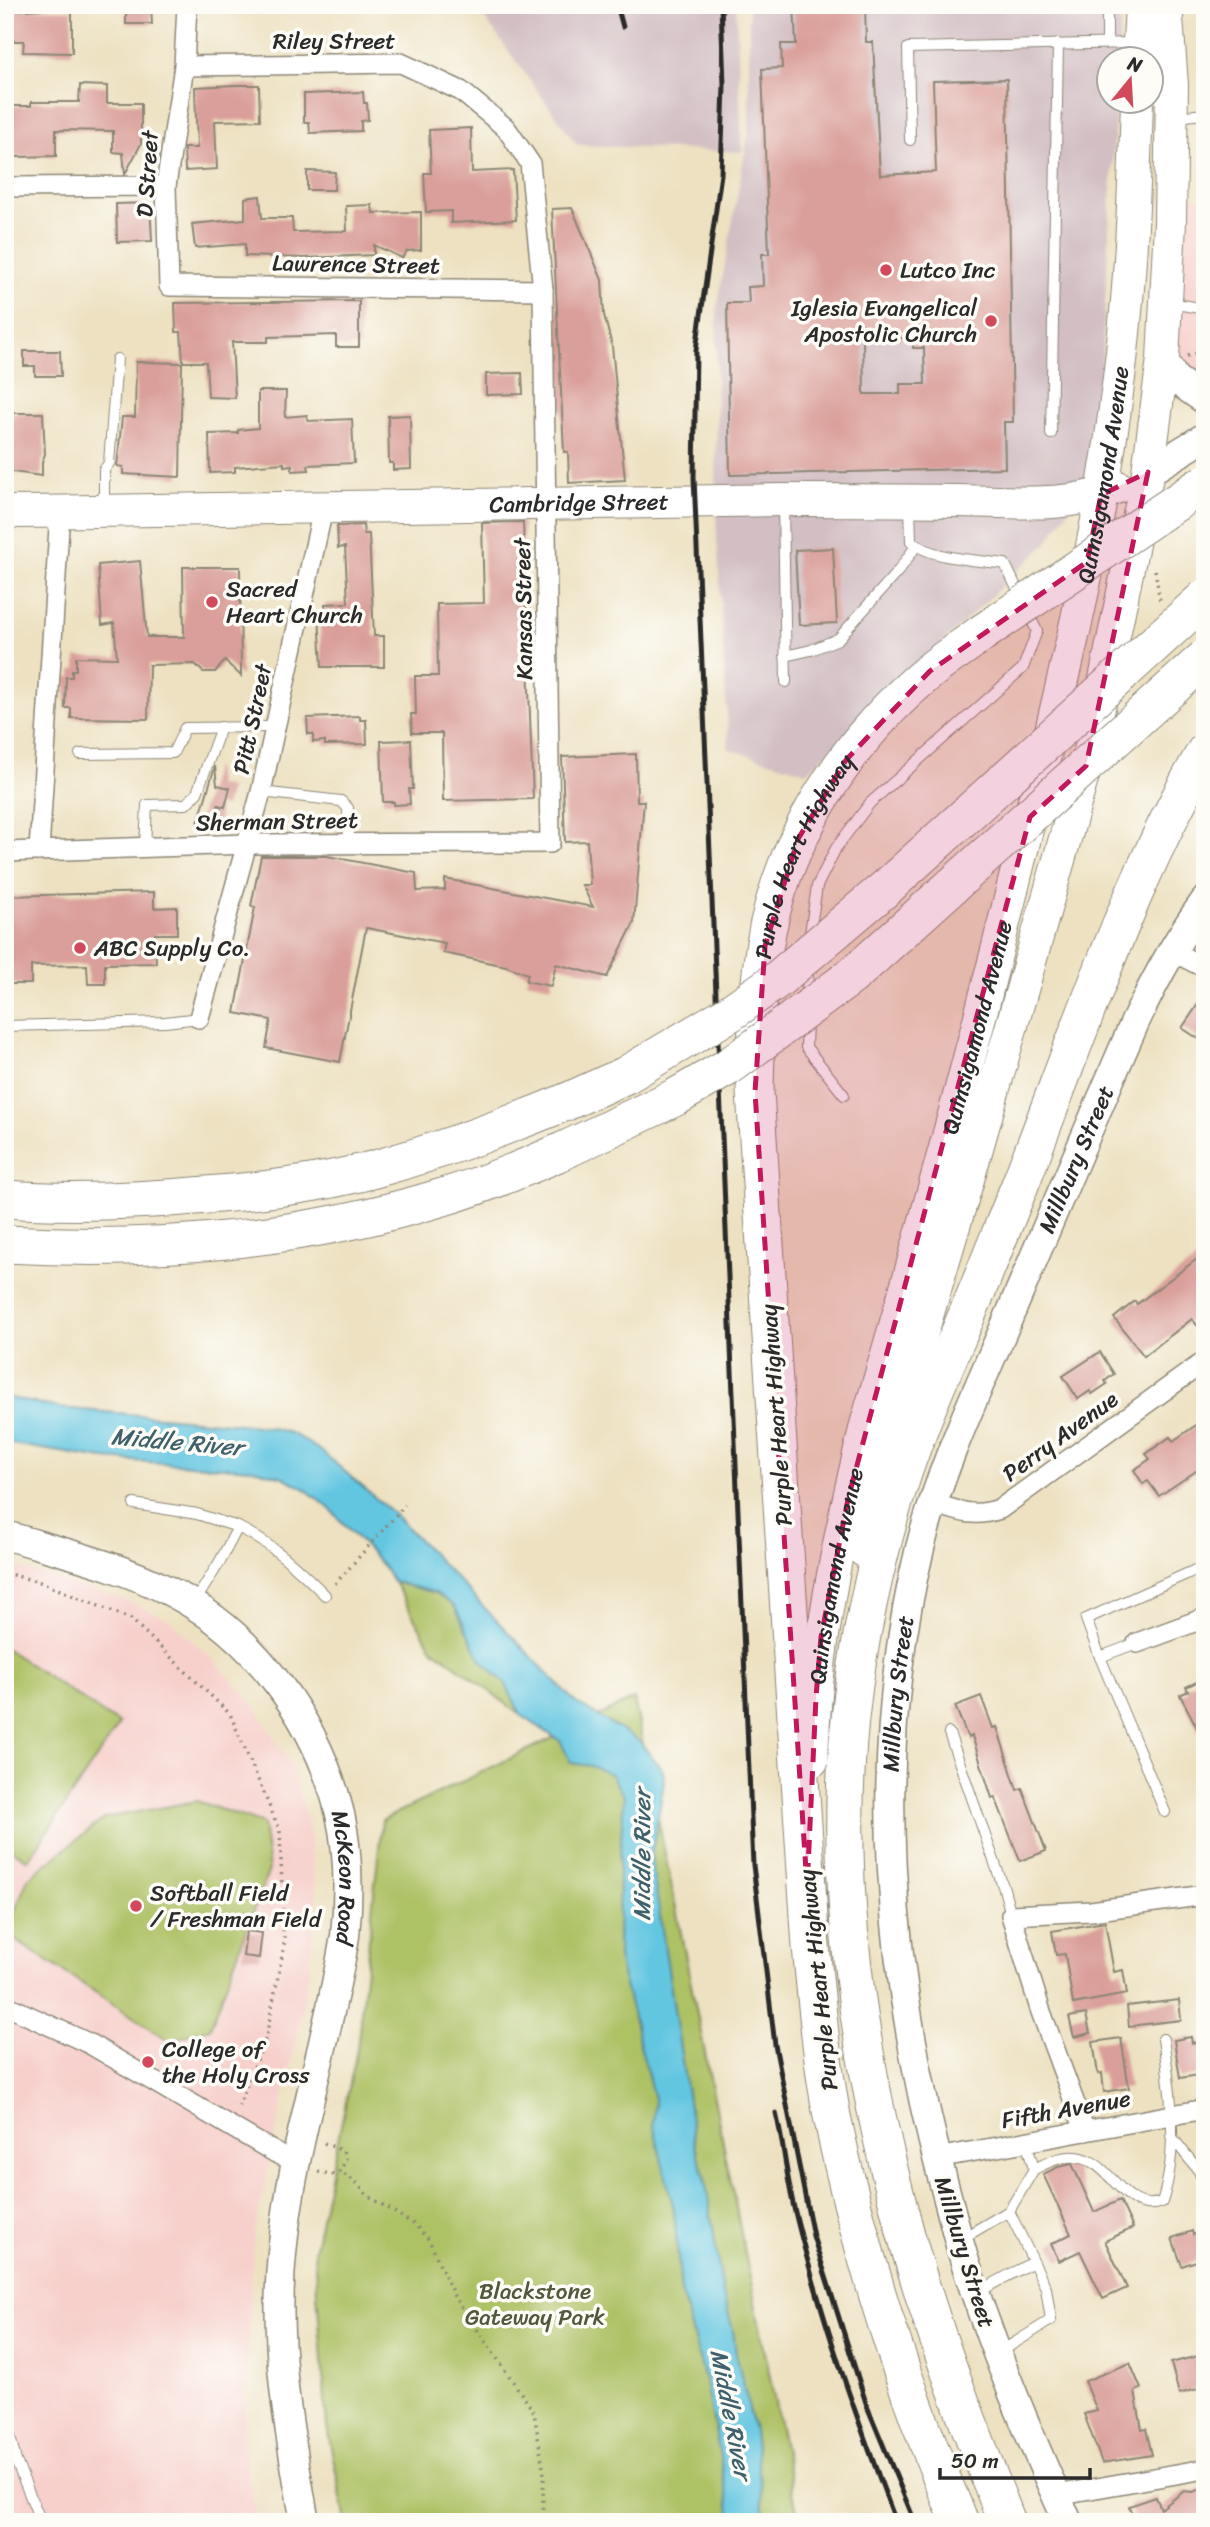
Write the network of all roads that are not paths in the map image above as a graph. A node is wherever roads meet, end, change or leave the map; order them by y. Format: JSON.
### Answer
{"nodes":[{"id":1,"x":187,"y":5,"type":"edge"},
{"id":2,"x":1107,"y":5,"type":"edge"},
{"id":3,"x":1141,"y":5,"type":"edge"},
{"id":4,"x":1166,"y":5,"type":"edge"},
{"id":5,"x":1107,"y":43,"type":"junction"},
{"id":6,"x":1058,"y":44,"type":"junction"},
{"id":7,"x":1151,"y":46,"type":"edge"},
{"id":8,"x":184,"y":66,"type":"junction"},
{"id":9,"x":1164,"y":90,"type":"edge"},
{"id":10,"x":1205,"y":114,"type":"edge"},
{"id":11,"x":1136,"y":116,"type":"edge"},
{"id":12,"x":1172,"y":117,"type":"junction"},
{"id":13,"x":910,"y":140,"type":"dead end"},
{"id":14,"x":166,"y":186,"type":"junction"},
{"id":15,"x":5,"y":187,"type":"edge"},
{"id":16,"x":169,"y":286,"type":"joint"},
{"id":17,"x":542,"y":290,"type":"junction"},
{"id":18,"x":1167,"y":303,"type":"junction"},
{"id":19,"x":1205,"y":309,"type":"edge"},
{"id":20,"x":1172,"y":357,"type":"junction"},
{"id":21,"x":117,"y":359,"type":"dead end"},
{"id":22,"x":1205,"y":400,"type":"edge"},
{"id":23,"x":1051,"y":435,"type":"dead end"},
{"id":24,"x":1205,"y":437,"type":"edge"},
{"id":25,"x":1148,"y":472,"type":"junction"},
{"id":26,"x":1205,"y":483,"type":"edge"},
{"id":27,"x":1101,"y":495,"type":"junction"},
{"id":28,"x":783,"y":500,"type":"junction"},
{"id":29,"x":910,"y":500,"type":"junction"},
{"id":30,"x":546,"y":503,"type":"junction"},
{"id":31,"x":323,"y":509,"type":"junction"},
{"id":32,"x":104,"y":511,"type":"junction"},
{"id":33,"x":5,"y":512,"type":"edge"},
{"id":34,"x":60,"y":512,"type":"junction"},
{"id":35,"x":916,"y":546,"type":"junction"},
{"id":36,"x":1205,"y":598,"type":"edge"},
{"id":37,"x":785,"y":656,"type":"junction"},
{"id":38,"x":1205,"y":658,"type":"edge"},
{"id":39,"x":786,"y":682,"type":"dead end"},
{"id":40,"x":221,"y":727,"type":"junction"},
{"id":41,"x":275,"y":727,"type":"junction"},
{"id":42,"x":1205,"y":752,"type":"edge"},
{"id":43,"x":80,"y":754,"type":"dead end"},
{"id":44,"x":261,"y":792,"type":"junction"},
{"id":45,"x":550,"y":843,"type":"joint"},
{"id":46,"x":248,"y":844,"type":"junction"},
{"id":47,"x":349,"y":844,"type":"junction"},
{"id":48,"x":145,"y":848,"type":"junction"},
{"id":49,"x":39,"y":851,"type":"junction"},
{"id":50,"x":5,"y":852,"type":"edge"},
{"id":51,"x":1205,"y":901,"type":"edge"},
{"id":52,"x":1172,"y":951,"type":"junction"},
{"id":53,"x":1205,"y":968,"type":"edge"},
{"id":54,"x":199,"y":1018,"type":"joint"},
{"id":55,"x":5,"y":1027,"type":"edge"},
{"id":56,"x":844,"y":1095,"type":"dead end"},
{"id":57,"x":5,"y":1199,"type":"edge"},
{"id":58,"x":5,"y":1244,"type":"edge"},
{"id":59,"x":1205,"y":1361,"type":"edge"},
{"id":60,"x":933,"y":1503,"type":"junction"},
{"id":61,"x":134,"y":1504,"type":"dead end"},
{"id":62,"x":237,"y":1527,"type":"junction"},
{"id":63,"x":5,"y":1535,"type":"edge"},
{"id":64,"x":1205,"y":1568,"type":"edge"},
{"id":65,"x":325,"y":1595,"type":"road end"},
{"id":66,"x":193,"y":1605,"type":"junction"},
{"id":67,"x":1205,"y":1618,"type":"edge"},
{"id":68,"x":1138,"y":1643,"type":"joint"},
{"id":69,"x":1100,"y":1657,"type":"junction"},
{"id":70,"x":857,"y":1663,"type":"junction"},
{"id":71,"x":949,"y":1733,"type":"dead end"},
{"id":72,"x":1165,"y":1812,"type":"dead end"},
{"id":73,"x":1205,"y":1895,"type":"edge"},
{"id":74,"x":1011,"y":1915,"type":"junction"},
{"id":75,"x":811,"y":1947,"type":"junction"},
{"id":76,"x":5,"y":2005,"type":"edge"},
{"id":77,"x":1163,"y":2039,"type":"dead end"},
{"id":78,"x":1205,"y":2109,"type":"edge"},
{"id":79,"x":1172,"y":2115,"type":"junction"},
{"id":80,"x":1085,"y":2131,"type":"junction"},
{"id":81,"x":1171,"y":2136,"type":"junction"},
{"id":82,"x":1026,"y":2142,"type":"junction"},
{"id":83,"x":937,"y":2158,"type":"junction"},
{"id":84,"x":307,"y":2167,"type":"junction"},
{"id":85,"x":1034,"y":2169,"type":"junction"},
{"id":86,"x":1205,"y":2186,"type":"edge"},
{"id":87,"x":1009,"y":2211,"type":"junction"},
{"id":88,"x":959,"y":2241,"type":"junction"},
{"id":89,"x":1033,"y":2262,"type":"junction"},
{"id":90,"x":976,"y":2294,"type":"junction"},
{"id":91,"x":997,"y":2353,"type":"junction"},
{"id":92,"x":5,"y":2416,"type":"edge"},
{"id":93,"x":1205,"y":2469,"type":"edge"},
{"id":94,"x":1056,"y":2496,"type":"junction"},
{"id":95,"x":41,"y":2522,"type":"edge"},
{"id":96,"x":305,"y":2522,"type":"edge"},
{"id":97,"x":960,"y":2522,"type":"edge"},
{"id":98,"x":1007,"y":2522,"type":"edge"},
{"id":99,"x":1068,"y":2522,"type":"edge"}],
"edges":[{"from":1,"to":8,"type":"street","name":"D Street"},
{"from":2,"to":5,"type":"lane"},
{"from":3,"to":7,"type":"main road","name":"Quinsigamond Avenue"},
{"from":4,"to":7,"type":"main road","name":"Quinsigamond Avenue"},
{"from":5,"to":6,"type":"lane"},
{"from":5,"to":7,"type":"lane"},
{"from":6,"to":13,"type":"lane"},
{"from":6,"to":23,"type":"lane"},
{"from":8,"to":14,"type":"street","name":"D Street"},
{"from":8,"to":17,"type":"street","name":"Riley Street"},
{"from":9,"to":12,"type":"main road","name":"Quinsigamond Avenue"},
{"from":10,"to":12,"type":"lane"},
{"from":11,"to":27,"type":"main road","name":"Quinsigamond Avenue"},
{"from":12,"to":18,"type":"main road","name":"Quinsigamond Avenue"},
{"from":14,"to":15,"type":"street"},
{"from":14,"to":16,"type":"street","name":"D Street"},
{"from":16,"to":17,"type":"street","name":"Lawrence Street"},
{"from":17,"to":30,"type":"street","name":"Kansas Street"},
{"from":18,"to":19,"type":"lane"},
{"from":18,"to":20,"type":"main road","name":"Quinsigamond Avenue"},
{"from":20,"to":22,"type":"main road"},
{"from":20,"to":25,"type":"main road","name":"Quinsigamond Avenue"},
{"from":21,"to":32,"type":"lane"},
{"from":24,"to":25,"type":"main road"},
{"from":25,"to":27,"type":"main road","name":"Cambridge Street"},
{"from":25,"to":70,"type":"main road","name":"Quinsigamond Avenue"},
{"from":26,"to":75,"type":"highway","name":"Purple Heart Highway","bridge":true},
{"from":27,"to":29,"type":"main road","name":"Cambridge Street"},
{"from":27,"to":75,"type":"main road","name":"Quinsigamond Avenue"},
{"from":28,"to":29,"type":"main road","name":"Cambridge Street"},
{"from":28,"to":30,"type":"main road","name":"Cambridge Street"},
{"from":28,"to":37,"type":"lane"},
{"from":29,"to":35,"type":"lane"},
{"from":30,"to":31,"type":"main road","name":"Cambridge Street"},
{"from":30,"to":45,"type":"street","name":"Kansas Street"},
{"from":31,"to":32,"type":"main road","name":"Cambridge Street"},
{"from":31,"to":41,"type":"street","name":"Pitt Street"},
{"from":32,"to":34,"type":"main road","name":"Cambridge Street"},
{"from":33,"to":34,"type":"main road","name":"Cambridge Street"},
{"from":34,"to":49,"type":"street"},
{"from":35,"to":37,"type":"lane"},
{"from":35,"to":56,"type":"lane"},
{"from":36,"to":57,"type":"highway","bridge":true},
{"from":37,"to":39,"type":"lane"},
{"from":38,"to":58,"type":"highway","bridge":true},
{"from":40,"to":41,"type":"lane"},
{"from":40,"to":43,"type":"lane"},
{"from":40,"to":48,"type":"lane"},
{"from":41,"to":44,"type":"street","name":"Pitt Street"},
{"from":42,"to":70,"type":"highway","name":"Purple Heart Highway"},
{"from":44,"to":46,"type":"street","name":"Pitt Street"},
{"from":44,"to":47,"type":"lane"},
{"from":45,"to":47,"type":"street","name":"Sherman Street"},
{"from":46,"to":47,"type":"street","name":"Sherman Street"},
{"from":46,"to":48,"type":"street","name":"Sherman Street"},
{"from":46,"to":54,"type":"street","name":"Pitt Street"},
{"from":48,"to":49,"type":"street","name":"Sherman Street"},
{"from":49,"to":50,"type":"street","name":"Sherman Street"},
{"from":51,"to":52,"type":"main road","name":"Millbury Street"},
{"from":52,"to":53,"type":"street"},
{"from":52,"to":60,"type":"main road","name":"Millbury Street"},
{"from":54,"to":55,"type":"lane"},
{"from":59,"to":60,"type":"street","name":"Perry Avenue"},
{"from":60,"to":83,"type":"main road","name":"Millbury Street"},
{"from":61,"to":62,"type":"lane"},
{"from":62,"to":65,"type":"lane"},
{"from":62,"to":66,"type":"lane"},
{"from":63,"to":66,"type":"main road","name":"McKeon Road"},
{"from":64,"to":69,"type":"lane"},
{"from":66,"to":84,"type":"main road","name":"McKeon Road"},
{"from":67,"to":68,"type":"street"},
{"from":68,"to":69,"type":"lane"},
{"from":69,"to":72,"type":"lane"},
{"from":70,"to":98,"type":"highway","name":"Purple Heart Highway"},
{"from":71,"to":74,"type":"lane"},
{"from":73,"to":74,"type":"street"},
{"from":74,"to":80,"type":"street"},
{"from":75,"to":97,"type":"highway","name":"Purple Heart Highway"},
{"from":76,"to":84,"type":"street"},
{"from":77,"to":79,"type":"lane"},
{"from":78,"to":79,"type":"street","name":"Fifth Avenue"},
{"from":79,"to":80,"type":"street","name":"Fifth Avenue"},
{"from":79,"to":81,"type":"lane"},
{"from":80,"to":82,"type":"street","name":"Fifth Avenue"},
{"from":81,"to":85,"type":"lane"},
{"from":81,"to":86,"type":"lane"},
{"from":82,"to":83,"type":"street","name":"Fifth Avenue"},
{"from":82,"to":85,"type":"lane"},
{"from":83,"to":88,"type":"main road","name":"Millbury Street"},
{"from":84,"to":96,"type":"main road","name":"McKeon Road"},
{"from":85,"to":87,"type":"lane"},
{"from":87,"to":88,"type":"lane"},
{"from":87,"to":89,"type":"lane"},
{"from":88,"to":90,"type":"main road","name":"Millbury Street"},
{"from":89,"to":90,"type":"lane"},
{"from":89,"to":91,"type":"lane"},
{"from":90,"to":91,"type":"main road","name":"Millbury Street"},
{"from":91,"to":94,"type":"main road","name":"Millbury Street"},
{"from":92,"to":95,"type":"lane"},
{"from":93,"to":94,"type":"street"},
{"from":94,"to":99,"type":"main road","name":"Millbury Street"}]}
